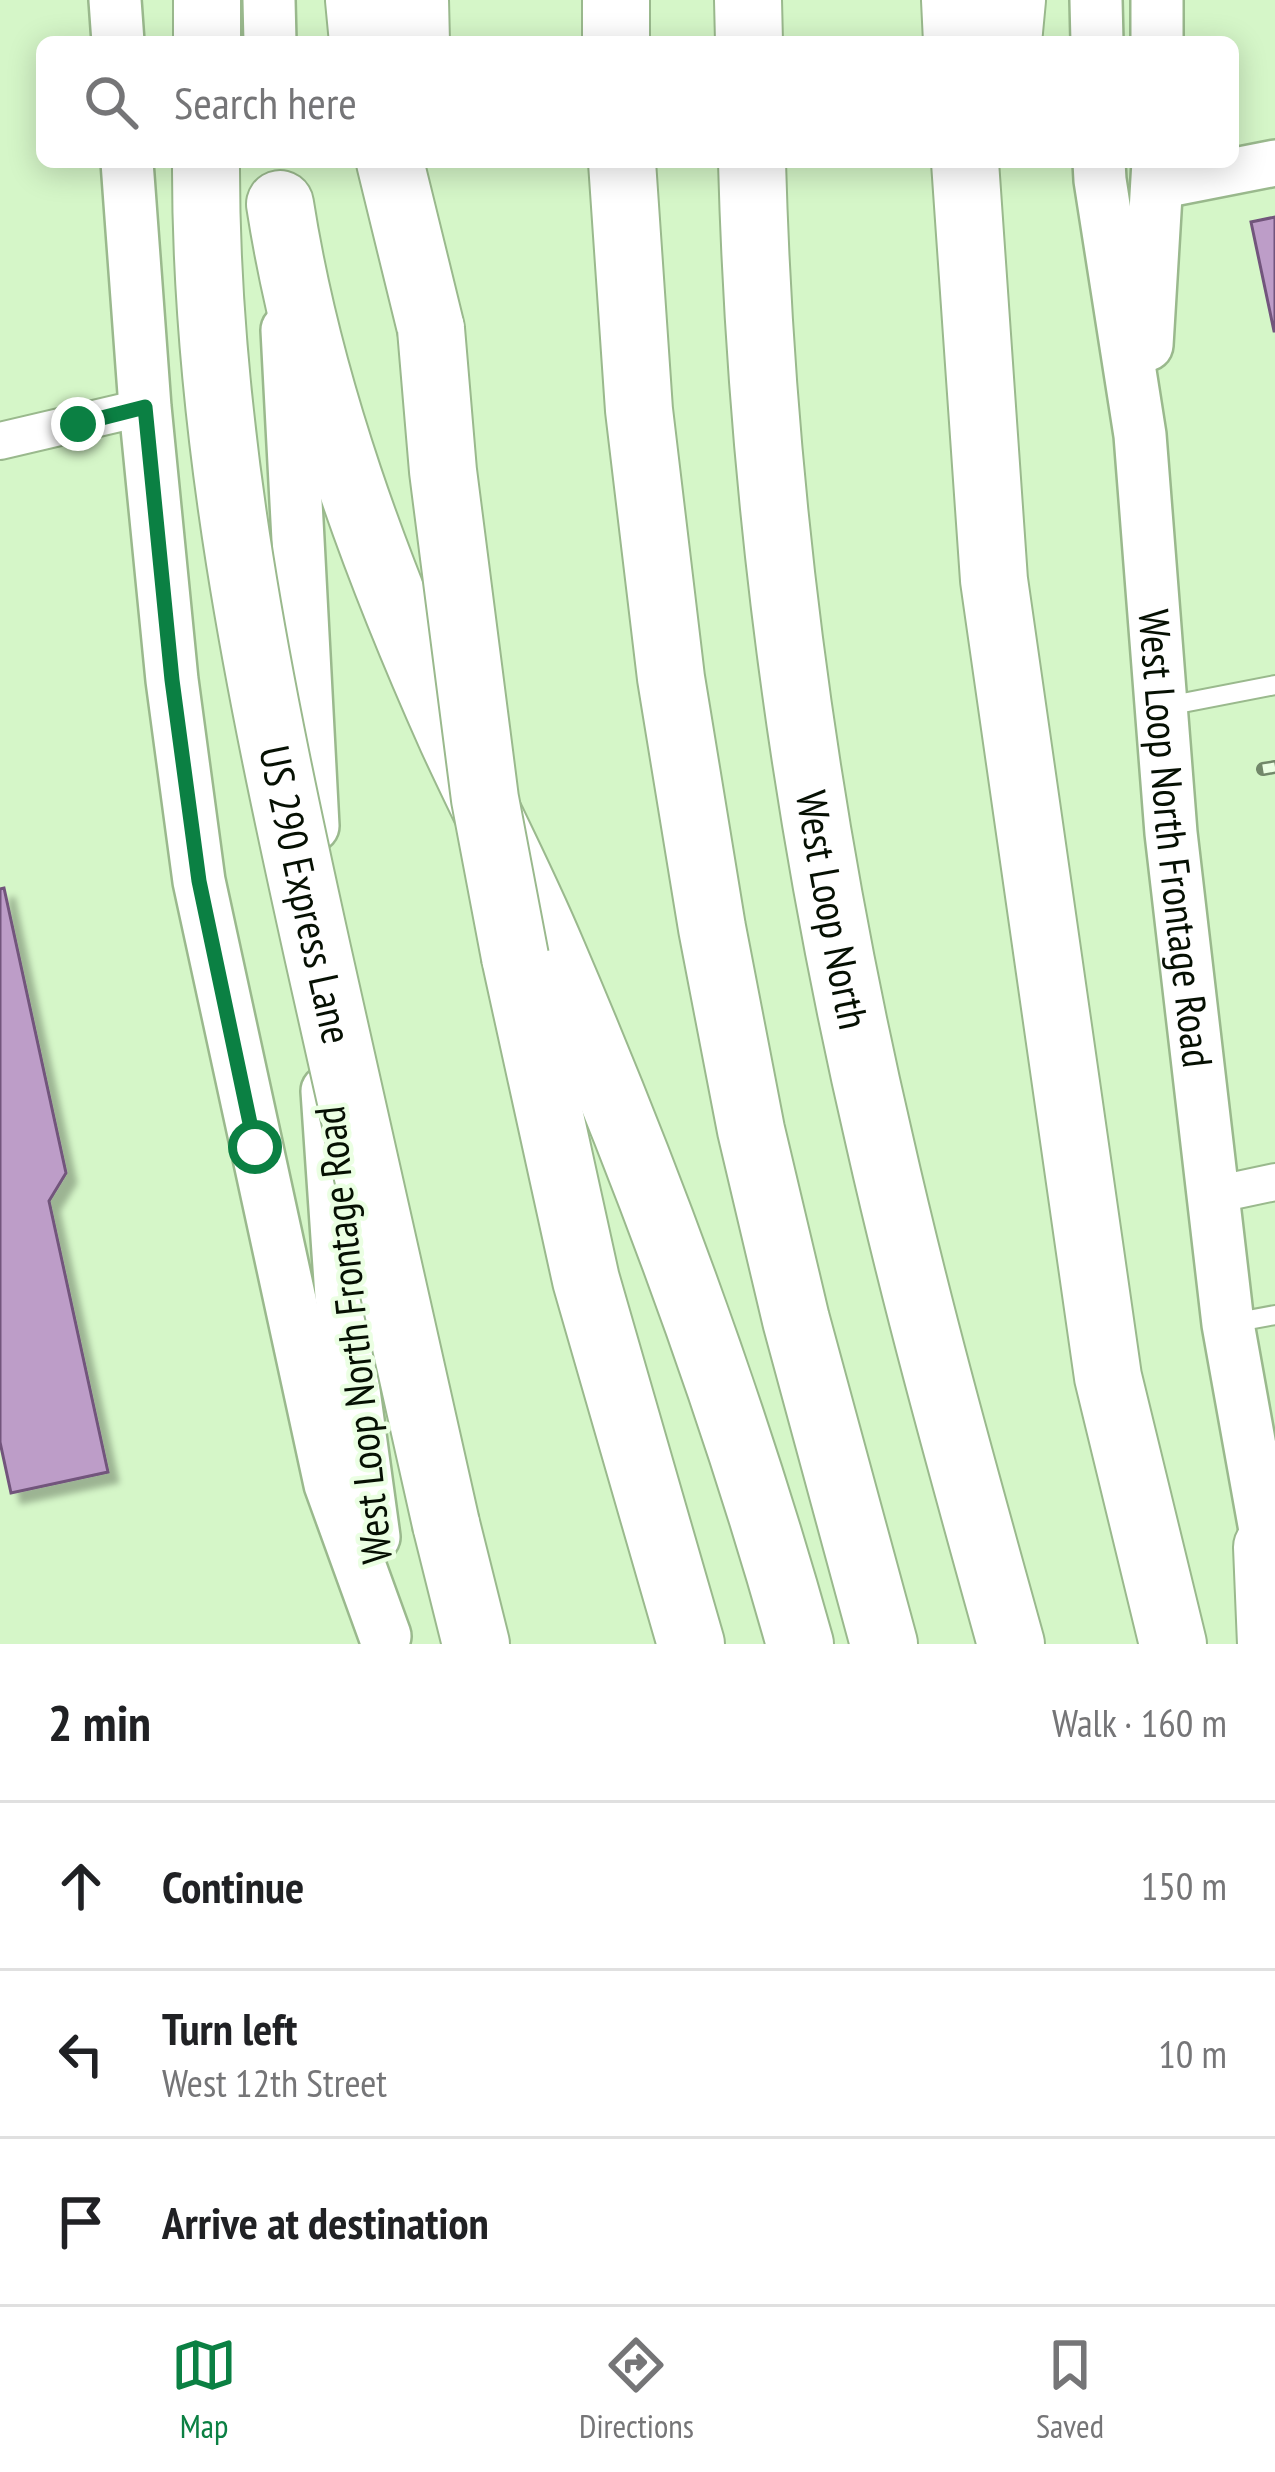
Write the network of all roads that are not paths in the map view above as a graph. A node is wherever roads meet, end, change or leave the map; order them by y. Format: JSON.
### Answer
{"nodes":[{"id":1,"x":115,"y":0,"type":"edge"},
{"id":2,"x":207,"y":0,"type":"edge"},
{"id":3,"x":269,"y":0,"type":"edge"},
{"id":4,"x":359,"y":0,"type":"edge"},
{"id":5,"x":415,"y":0,"type":"edge"},
{"id":6,"x":616,"y":0,"type":"edge"},
{"id":7,"x":748,"y":0,"type":"edge"},
{"id":8,"x":955,"y":0,"type":"edge"},
{"id":9,"x":1012,"y":0,"type":"edge"},
{"id":10,"x":1096,"y":0,"type":"edge"},
{"id":11,"x":1157,"y":0,"type":"edge"},
{"id":12,"x":118,"y":36,"type":"edge"},
{"id":13,"x":207,"y":36,"type":"edge"},
{"id":14,"x":270,"y":36,"type":"edge"},
{"id":15,"x":362,"y":36,"type":"edge"},
{"id":16,"x":416,"y":36,"type":"edge"},
{"id":17,"x":616,"y":36,"type":"edge"},
{"id":18,"x":749,"y":36,"type":"edge"},
{"id":19,"x":957,"y":36,"type":"edge"},
{"id":20,"x":1009,"y":36,"type":"edge"},
{"id":21,"x":1097,"y":36,"type":"edge"},
{"id":22,"x":1157,"y":36,"type":"edge"},
{"id":23,"x":1275,"y":163,"type":"edge"},
{"id":24,"x":1239,"y":166,"type":"edge"},
{"id":25,"x":127,"y":168,"type":"edge"},
{"id":26,"x":206,"y":168,"type":"edge"},
{"id":27,"x":391,"y":168,"type":"edge"},
{"id":28,"x":419,"y":168,"type":"edge"},
{"id":29,"x":622,"y":168,"type":"edge"},
{"id":30,"x":752,"y":168,"type":"edge"},
{"id":31,"x":965,"y":168,"type":"edge"},
{"id":32,"x":999,"y":168,"type":"edge"},
{"id":33,"x":1099,"y":168,"type":"edge"},
{"id":34,"x":1222,"y":168,"type":"edge"},
{"id":35,"x":1158,"y":174,"type":"edge"},
{"id":36,"x":279,"y":183,"type":"edge"},
{"id":37,"x":431,"y":329,"type":"junction"},
{"id":38,"x":145,"y":407,"type":"junction"},
{"id":39,"x":981,"y":409,"type":"junction"},
{"id":40,"x":1140,"y":435,"type":"junction"},
{"id":41,"x":0,"y":441,"type":"edge"},
{"id":42,"x":1275,"y":686,"type":"edge"},
{"id":43,"x":1160,"y":708,"type":"junction"},
{"id":44,"x":1275,"y":1182,"type":"edge"},
{"id":45,"x":1214,"y":1195,"type":"junction"},
{"id":46,"x":1251,"y":1320,"type":"edge"},
{"id":47,"x":1271,"y":1567,"type":"edge"},
{"id":48,"x":471,"y":1635,"type":"edge"},
{"id":49,"x":386,"y":1640,"type":"edge"},
{"id":50,"x":691,"y":1644,"type":"edge"},
{"id":51,"x":800,"y":1644,"type":"edge"},
{"id":52,"x":884,"y":1644,"type":"edge"},
{"id":53,"x":1011,"y":1644,"type":"edge"},
{"id":54,"x":1173,"y":1644,"type":"edge"},
{"id":55,"x":1271,"y":1644,"type":"edge"}],
"edges":[{"from":1,"to":12,"type":"main road"},
{"from":2,"to":13,"type":"highway"},
{"from":3,"to":14,"type":"main road"},
{"from":4,"to":15,"type":"highway"},
{"from":5,"to":16,"type":"highway"},
{"from":6,"to":17,"type":"highway"},
{"from":7,"to":18,"type":"highway"},
{"from":8,"to":19,"type":"highway"},
{"from":9,"to":20,"type":"highway"},
{"from":10,"to":21,"type":"main road"},
{"from":11,"to":22,"type":"main road"},
{"from":23,"to":24,"type":"street"},
{"from":25,"to":38,"type":"main road"},
{"from":26,"to":48,"type":"highway","name":"US 290 Express Lane","bridge":true},
{"from":27,"to":37,"type":"highway"},
{"from":28,"to":37,"type":"highway"},
{"from":29,"to":52,"type":"highway"},
{"from":30,"to":53,"type":"highway","name":"West Loop North"},
{"from":31,"to":39,"type":"highway"},
{"from":32,"to":39,"type":"highway"},
{"from":33,"to":40,"type":"main road","name":"West Loop North Frontage Road"},
{"from":34,"to":35,"type":"street"},
{"from":35,"to":40,"type":"main road"},
{"from":36,"to":49,"type":"main road","name":"West Loop North Frontage Road"},
{"from":36,"to":51,"type":"highway"},
{"from":37,"to":50,"type":"highway","bridge":true},
{"from":38,"to":41,"type":"street"},
{"from":38,"to":49,"type":"main road"},
{"from":39,"to":54,"type":"highway"},
{"from":40,"to":43,"type":"main road","name":"West Loop North Frontage Road"},
{"from":42,"to":43,"type":"lane"},
{"from":43,"to":45,"type":"main road","name":"West Loop North Frontage Road"},
{"from":44,"to":45,"type":"street"},
{"from":45,"to":46,"type":"main road","name":"West Loop North Frontage Road"},
{"from":46,"to":47,"type":"main road","name":"West Loop North Frontage Road"},
{"from":47,"to":55,"type":"highway"}]}
